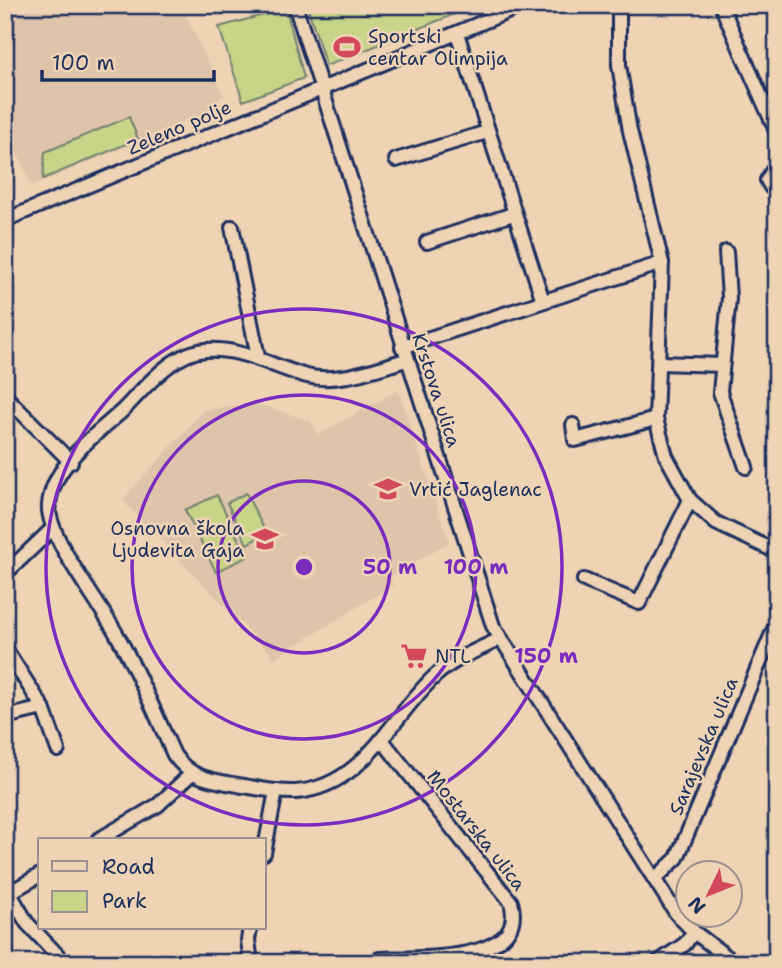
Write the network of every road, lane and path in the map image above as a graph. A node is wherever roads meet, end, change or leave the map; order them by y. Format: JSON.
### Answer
{"nodes":[{"id":1,"x":295,"y":5,"type":"edge"},
{"id":2,"x":524,"y":5,"type":"edge"},
{"id":3,"x":619,"y":5,"type":"edge"},
{"id":4,"x":721,"y":5,"type":"edge"},
{"id":5,"x":457,"y":33,"type":"junction"},
{"id":6,"x":322,"y":88,"type":"junction"},
{"id":7,"x":487,"y":132,"type":"junction"},
{"id":8,"x":777,"y":132,"type":"edge"},
{"id":9,"x":396,"y":160,"type":"dead end"},
{"id":10,"x":777,"y":164,"type":"edge"},
{"id":11,"x":777,"y":190,"type":"edge"},
{"id":12,"x":513,"y":214,"type":"junction"},
{"id":13,"x":5,"y":220,"type":"edge"},
{"id":14,"x":232,"y":227,"type":"dead end"},
{"id":15,"x":428,"y":242,"type":"dead end"},
{"id":16,"x":726,"y":252,"type":"dead end"},
{"id":17,"x":662,"y":263,"type":"junction"},
{"id":18,"x":543,"y":301,"type":"junction"},
{"id":19,"x":404,"y":353,"type":"junction"},
{"id":20,"x":258,"y":357,"type":"junction"},
{"id":21,"x":659,"y":363,"type":"junction"},
{"id":22,"x":722,"y":365,"type":"junction"},
{"id":23,"x":5,"y":396,"type":"edge"},
{"id":24,"x":656,"y":419,"type":"junction"},
{"id":25,"x":573,"y":425,"type":"dead end"},
{"id":26,"x":71,"y":461,"type":"junction"},
{"id":27,"x":746,"y":467,"type":"dead end"},
{"id":28,"x":690,"y":500,"type":"junction"},
{"id":29,"x":52,"y":529,"type":"junction"},
{"id":30,"x":777,"y":552,"type":"edge"},
{"id":31,"x":5,"y":574,"type":"edge"},
{"id":32,"x":584,"y":580,"type":"dead end"},
{"id":33,"x":777,"y":622,"type":"edge"},
{"id":34,"x":500,"y":639,"type":"junction"},
{"id":35,"x":5,"y":648,"type":"edge"},
{"id":36,"x":43,"y":708,"type":"junction"},
{"id":37,"x":5,"y":717,"type":"edge"},
{"id":38,"x":382,"y":740,"type":"junction"},
{"id":39,"x":58,"y":750,"type":"dead end"},
{"id":40,"x":191,"y":774,"type":"junction"},
{"id":41,"x":276,"y":791,"type":"junction"},
{"id":42,"x":101,"y":838,"type":"edge"},
{"id":43,"x":266,"y":843,"type":"edge"},
{"id":44,"x":38,"y":876,"type":"edge"},
{"id":45,"x":655,"y":878,"type":"junction"},
{"id":46,"x":7,"y":889,"type":"edge"},
{"id":47,"x":250,"y":930,"type":"edge"},
{"id":48,"x":694,"y":932,"type":"junction"},
{"id":49,"x":65,"y":963,"type":"edge"},
{"id":50,"x":251,"y":963,"type":"edge"},
{"id":51,"x":369,"y":963,"type":"edge"},
{"id":52,"x":657,"y":963,"type":"edge"},
{"id":53,"x":735,"y":963,"type":"edge"}],
"edges":[{"from":1,"to":6,"type":"street","name":"Krstova ulica"},
{"from":2,"to":5,"type":"street","name":"Zeleno polje"},
{"from":3,"to":17,"type":"street"},
{"from":4,"to":8,"type":"street"},
{"from":5,"to":6,"type":"street","name":"Zeleno polje"},
{"from":5,"to":7,"type":"street"},
{"from":6,"to":13,"type":"street","name":"Zeleno polje"},
{"from":6,"to":19,"type":"street","name":"Krstova ulica"},
{"from":7,"to":9,"type":"street"},
{"from":7,"to":12,"type":"street"},
{"from":10,"to":11,"type":"street"},
{"from":12,"to":15,"type":"street"},
{"from":12,"to":18,"type":"street"},
{"from":14,"to":20,"type":"street"},
{"from":16,"to":22,"type":"street"},
{"from":17,"to":18,"type":"street"},
{"from":17,"to":21,"type":"street"},
{"from":18,"to":19,"type":"street"},
{"from":19,"to":20,"type":"street"},
{"from":19,"to":34,"type":"street","name":"Krstova ulica"},
{"from":20,"to":26,"type":"street"},
{"from":21,"to":22,"type":"street"},
{"from":21,"to":24,"type":"street"},
{"from":22,"to":27,"type":"street"},
{"from":23,"to":26,"type":"street"},
{"from":24,"to":25,"type":"street"},
{"from":24,"to":28,"type":"street"},
{"from":26,"to":29,"type":"street"},
{"from":28,"to":30,"type":"street"},
{"from":28,"to":32,"type":"street"},
{"from":29,"to":31,"type":"street"},
{"from":29,"to":40,"type":"street"},
{"from":33,"to":45,"type":"street","name":"Sarajevska ulica"},
{"from":34,"to":38,"type":"street"},
{"from":34,"to":45,"type":"street","name":"Krstova ulica"},
{"from":35,"to":36,"type":"street"},
{"from":36,"to":37,"type":"street"},
{"from":36,"to":39,"type":"street"},
{"from":38,"to":41,"type":"street"},
{"from":38,"to":51,"type":"street","name":"Mostarska ulica"},
{"from":40,"to":41,"type":"street"},
{"from":40,"to":42,"type":"street"},
{"from":41,"to":43,"type":"street"},
{"from":44,"to":46,"type":"street"},
{"from":45,"to":48,"type":"street","name":"Krstova ulica"},
{"from":46,"to":49,"type":"street"},
{"from":47,"to":50,"type":"street"},
{"from":48,"to":52,"type":"street"},
{"from":48,"to":53,"type":"street","name":"Krstova ulica"}]}
